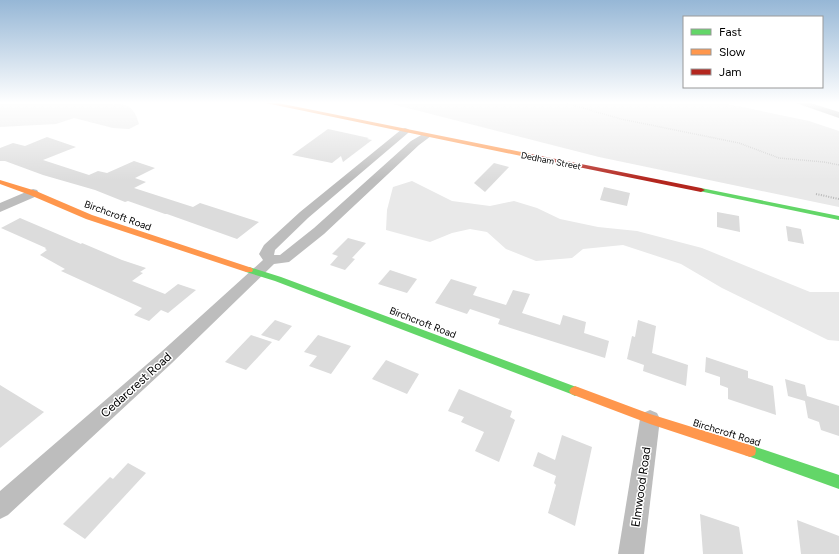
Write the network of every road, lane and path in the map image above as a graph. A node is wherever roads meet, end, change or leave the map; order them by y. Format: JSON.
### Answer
{"nodes":[{"id":1,"x":389,"y":128,"type":"edge"},
{"id":2,"x":663,"y":128,"type":"edge"},
{"id":3,"x":404,"y":131,"type":"junction"},
{"id":4,"x":426,"y":136,"type":"junction"},
{"id":5,"x":839,"y":165,"type":"edge"},
{"id":6,"x":0,"y":182,"type":"edge"},
{"id":7,"x":33,"y":193,"type":"junction"},
{"id":8,"x":816,"y":194,"type":"dead end"},
{"id":9,"x":839,"y":199,"type":"edge"},
{"id":10,"x":0,"y":208,"type":"edge"},
{"id":11,"x":839,"y":218,"type":"edge"},
{"id":12,"x":264,"y":266,"type":"junction"},
{"id":13,"x":650,"y":419,"type":"junction"},
{"id":14,"x":839,"y":482,"type":"edge"},
{"id":15,"x":0,"y":506,"type":"edge"},
{"id":16,"x":631,"y":554,"type":"edge"}],
"edges":[{"from":1,"to":3,"type":"street","name":"Dedham Street"},
{"from":2,"to":5,"type":"path"},
{"from":3,"to":4,"type":"street","name":"Dedham Street"},
{"from":3,"to":12,"type":"street"},
{"from":4,"to":11,"type":"street","name":"Dedham Street"},
{"from":4,"to":12,"type":"street","name":"Cedarcrest Road"},
{"from":6,"to":7,"type":"street","name":"Birchcroft Road"},
{"from":7,"to":10,"type":"street"},
{"from":7,"to":12,"type":"street","name":"Birchcroft Road"},
{"from":8,"to":9,"type":"path"},
{"from":12,"to":13,"type":"street","name":"Birchcroft Road"},
{"from":12,"to":15,"type":"street","name":"Cedarcrest Road"},
{"from":13,"to":14,"type":"street","name":"Birchcroft Road"},
{"from":13,"to":16,"type":"street","name":"Elmwood Road"}]}
